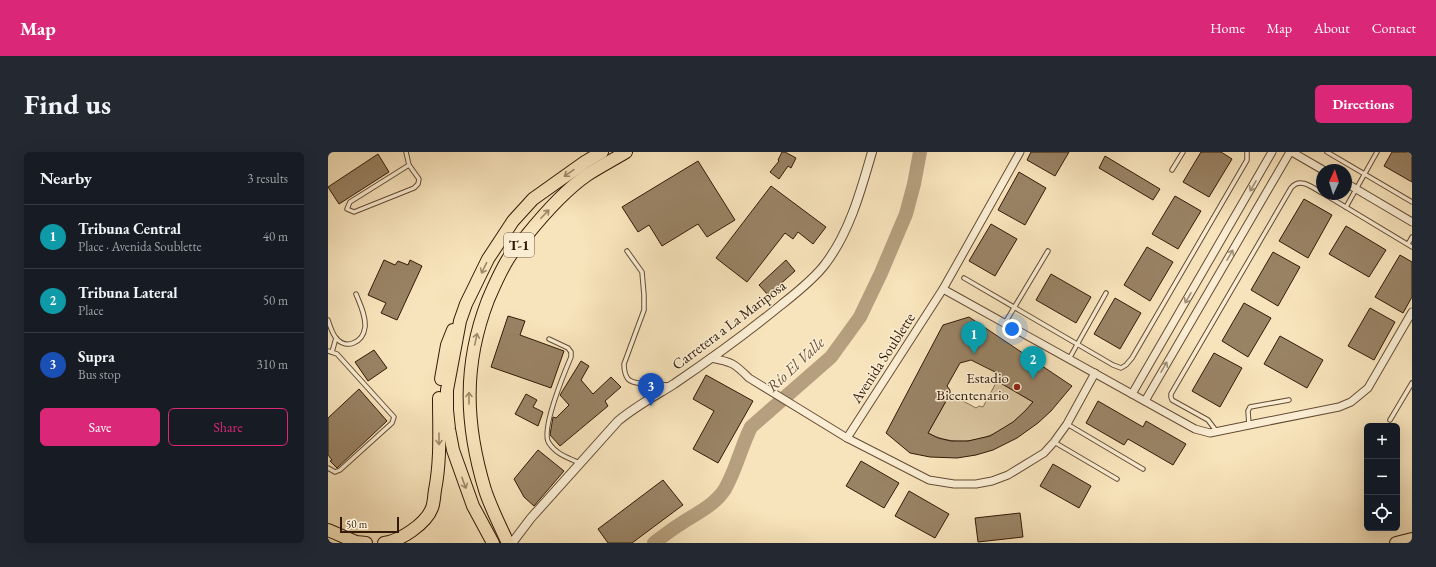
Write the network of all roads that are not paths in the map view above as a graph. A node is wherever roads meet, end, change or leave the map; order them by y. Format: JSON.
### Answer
{"nodes":[{"id":1,"x":406,"y":152,"type":"edge"},
{"id":2,"x":602,"y":152,"type":"edge"},
{"id":3,"x":626,"y":152,"type":"edge"},
{"id":4,"x":872,"y":152,"type":"edge"},
{"id":5,"x":1020,"y":152,"type":"edge"},
{"id":6,"x":1183,"y":152,"type":"edge"},
{"id":7,"x":1247,"y":152,"type":"edge"},
{"id":8,"x":1272,"y":152,"type":"edge"},
{"id":9,"x":1291,"y":152,"type":"edge"},
{"id":10,"x":1327,"y":152,"type":"edge"},
{"id":11,"x":1377,"y":152,"type":"edge"},
{"id":12,"x":409,"y":166,"type":"junction"},
{"id":13,"x":1316,"y":166,"type":"edge"},
{"id":14,"x":1172,"y":170,"type":"dead end"},
{"id":15,"x":1364,"y":174,"type":"junction"},
{"id":16,"x":1352,"y":187,"type":"edge"},
{"id":17,"x":1356,"y":189,"type":"junction"},
{"id":18,"x":1316,"y":190,"type":"edge"},
{"id":19,"x":1334,"y":200,"type":"edge"},
{"id":20,"x":1412,"y":202,"type":"edge"},
{"id":21,"x":1346,"y":207,"type":"junction"},
{"id":22,"x":1412,"y":222,"type":"edge"},
{"id":23,"x":1412,"y":238,"type":"edge"},
{"id":24,"x":1410,"y":245,"type":"edge"},
{"id":25,"x":627,"y":251,"type":"dead end"},
{"id":26,"x":1048,"y":251,"type":"dead end"},
{"id":27,"x":964,"y":278,"type":"dead end"},
{"id":28,"x":943,"y":289,"type":"junction"},
{"id":29,"x":1106,"y":293,"type":"dead end"},
{"id":30,"x":356,"y":294,"type":"dead end"},
{"id":31,"x":1014,"y":307,"type":"junction"},
{"id":32,"x":1412,"y":312,"type":"edge"},
{"id":33,"x":328,"y":320,"type":"edge"},
{"id":34,"x":460,"y":321,"type":"junction"},
{"id":35,"x":1005,"y":323,"type":"junction"},
{"id":36,"x":336,"y":338,"type":"junction"},
{"id":37,"x":549,"y":339,"type":"dead end"},
{"id":38,"x":1077,"y":344,"type":"junction"},
{"id":39,"x":330,"y":351,"type":"edge"},
{"id":40,"x":711,"y":358,"type":"junction"},
{"id":41,"x":1069,"y":359,"type":"junction"},
{"id":42,"x":1095,"y":373,"type":"junction"},
{"id":43,"x":1412,"y":383,"type":"edge"},
{"id":44,"x":672,"y":385,"type":"junction"},
{"id":45,"x":1132,"y":394,"type":"junction"},
{"id":46,"x":1289,"y":400,"type":"dead end"},
{"id":47,"x":1145,"y":401,"type":"junction"},
{"id":48,"x":1390,"y":420,"type":"dead end"},
{"id":49,"x":1066,"y":424,"type":"junction"},
{"id":50,"x":1249,"y":425,"type":"junction"},
{"id":51,"x":1217,"y":432,"type":"junction"},
{"id":52,"x":847,"y":438,"type":"junction"},
{"id":53,"x":1054,"y":442,"type":"junction"},
{"id":54,"x":580,"y":463,"type":"junction"},
{"id":55,"x":328,"y":468,"type":"edge"},
{"id":56,"x":1143,"y":469,"type":"dead end"},
{"id":57,"x":1117,"y":479,"type":"dead end"},
{"id":58,"x":328,"y":530,"type":"edge"},
{"id":59,"x":1412,"y":539,"type":"edge"},
{"id":60,"x":366,"y":543,"type":"edge"},
{"id":61,"x":384,"y":543,"type":"edge"},
{"id":62,"x":493,"y":543,"type":"edge"},
{"id":63,"x":508,"y":543,"type":"edge"},
{"id":64,"x":512,"y":543,"type":"edge"},
{"id":65,"x":1396,"y":543,"type":"edge"}],
"edges":[{"from":1,"to":12,"type":"lane"},
{"from":2,"to":34,"type":"highway","number":"T-1","one_way":true},
{"from":63,"to":3,"type":"highway","number":"T-1","one_way":true},
{"from":4,"to":40,"type":"street","name":"Carretera a La Mariposa"},
{"from":5,"to":28,"type":"street","name":"Avenida Soublette"},
{"from":6,"to":14,"type":"lane"},
{"from":7,"to":38,"type":"lane"},
{"from":8,"to":45,"type":"street","one_way":true},
{"from":9,"to":13,"type":"street"},
{"from":47,"to":9,"type":"street","one_way":true},
{"from":10,"to":15,"type":"lane"},
{"from":11,"to":15,"type":"lane"},
{"from":12,"to":12,"type":"lane"},
{"from":15,"to":17,"type":"lane"},
{"from":15,"to":20,"type":"lane"},
{"from":16,"to":17,"type":"street"},
{"from":17,"to":21,"type":"lane"},
{"from":17,"to":22,"type":"street"},
{"from":18,"to":51,"type":"lane"},
{"from":19,"to":21,"type":"lane"},
{"from":21,"to":24,"type":"lane"},
{"from":23,"to":24,"type":"lane"},
{"from":25,"to":44,"type":"lane"},
{"from":26,"to":31,"type":"lane"},
{"from":27,"to":31,"type":"lane"},
{"from":28,"to":35,"type":"street"},
{"from":28,"to":52,"type":"street","name":"Avenida Soublette"},
{"from":29,"to":38,"type":"lane"},
{"from":30,"to":36,"type":"lane"},
{"from":31,"to":35,"type":"lane"},
{"from":31,"to":38,"type":"lane"},
{"from":32,"to":50,"type":"street"},
{"from":33,"to":36,"type":"lane"},
{"from":34,"to":61,"type":"highway","one_way":true},
{"from":34,"to":62,"type":"highway","number":"T-1","one_way":true},
{"from":35,"to":41,"type":"street"},
{"from":36,"to":39,"type":"lane"},
{"from":37,"to":54,"type":"lane"},
{"from":38,"to":41,"type":"lane"},
{"from":39,"to":55,"type":"lane"},
{"from":40,"to":44,"type":"street","name":"Carretera a La Mariposa"},
{"from":40,"to":52,"type":"street"},
{"from":41,"to":42,"type":"street"},
{"from":42,"to":45,"type":"street"},
{"from":42,"to":49,"type":"street"},
{"from":43,"to":48,"type":"lane"},
{"from":44,"to":54,"type":"street","name":"Carretera a La Mariposa"},
{"from":45,"to":47,"type":"street"},
{"from":46,"to":50,"type":"lane"},
{"from":47,"to":51,"type":"street"},
{"from":49,"to":53,"type":"street"},
{"from":49,"to":56,"type":"lane"},
{"from":50,"to":51,"type":"street"},
{"from":52,"to":53,"type":"street"},
{"from":53,"to":57,"type":"lane"},
{"from":54,"to":64,"type":"street","name":"Carretera a La Mariposa"},
{"from":58,"to":60,"type":"highway"},
{"from":59,"to":65,"type":"highway"}]}
